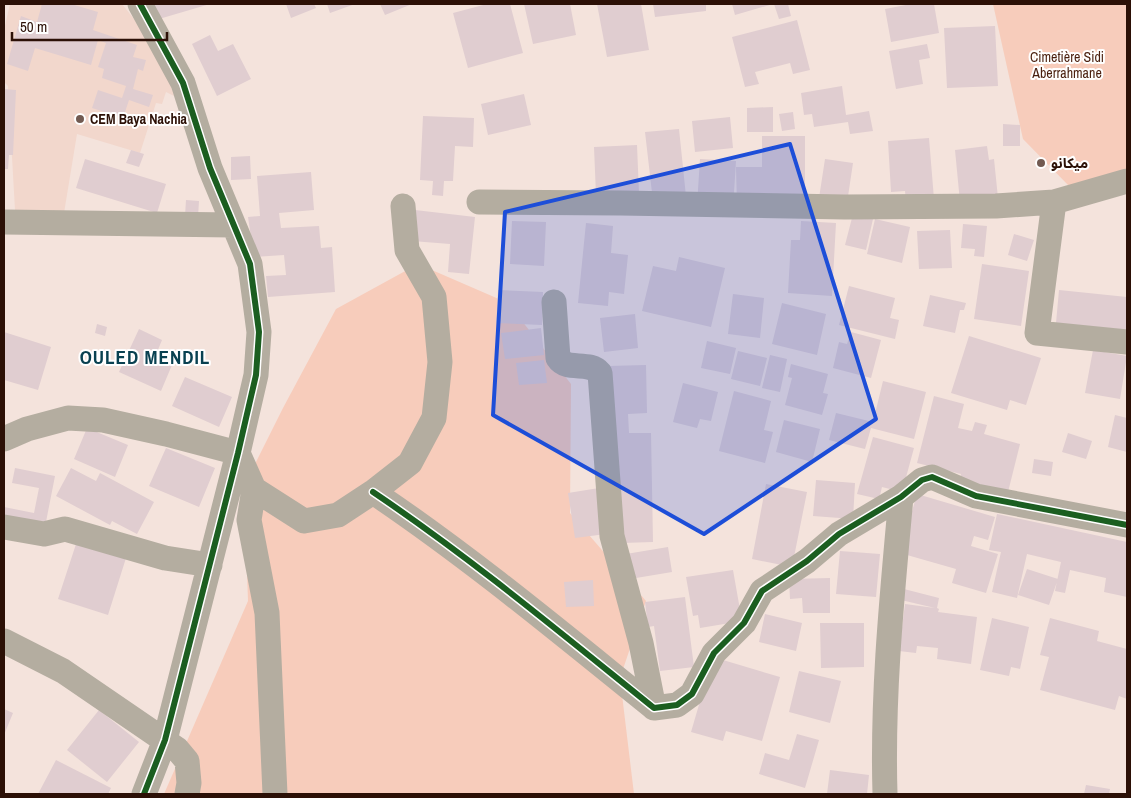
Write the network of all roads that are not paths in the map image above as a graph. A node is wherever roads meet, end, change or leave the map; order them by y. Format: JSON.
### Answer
{"nodes":[{"id":1,"x":140,"y":4,"type":"edge"},
{"id":2,"x":1127,"y":181,"type":"edge"},
{"id":3,"x":479,"y":202,"type":"dead end"},
{"id":4,"x":1054,"y":202,"type":"junction"},
{"id":5,"x":403,"y":206,"type":"dead end"},
{"id":6,"x":4,"y":222,"type":"edge"},
{"id":7,"x":233,"y":225,"type":"junction"},
{"id":8,"x":554,"y":302,"type":"dead end"},
{"id":9,"x":1127,"y":342,"type":"edge"},
{"id":10,"x":4,"y":439,"type":"edge"},
{"id":11,"x":238,"y":453,"type":"junction"},
{"id":12,"x":254,"y":489,"type":"junction"},
{"id":13,"x":374,"y":492,"type":"junction"},
{"id":14,"x":901,"y":497,"type":"junction"},
{"id":15,"x":1127,"y":525,"type":"edge"},
{"id":16,"x":4,"y":527,"type":"edge"},
{"id":17,"x":210,"y":565,"type":"junction"},
{"id":18,"x":4,"y":641,"type":"edge"},
{"id":19,"x":654,"y":708,"type":"junction"},
{"id":20,"x":166,"y":740,"type":"junction"},
{"id":21,"x":144,"y":794,"type":"edge"},
{"id":22,"x":187,"y":794,"type":"edge"},
{"id":23,"x":275,"y":794,"type":"edge"},
{"id":24,"x":885,"y":794,"type":"edge"}],
"edges":[{"from":1,"to":7,"type":"street"},
{"from":2,"to":4,"type":"street"},
{"from":3,"to":4,"type":"street"},
{"from":4,"to":9,"type":"street"},
{"from":5,"to":13,"type":"street"},
{"from":6,"to":7,"type":"street"},
{"from":7,"to":11,"type":"street"},
{"from":8,"to":19,"type":"street"},
{"from":10,"to":11,"type":"street"},
{"from":11,"to":12,"type":"street"},
{"from":11,"to":17,"type":"street"},
{"from":12,"to":13,"type":"street"},
{"from":12,"to":23,"type":"street"},
{"from":13,"to":19,"type":"street"},
{"from":14,"to":15,"type":"street"},
{"from":14,"to":19,"type":"street"},
{"from":14,"to":24,"type":"street"},
{"from":16,"to":17,"type":"street"},
{"from":17,"to":20,"type":"street"},
{"from":18,"to":20,"type":"street"},
{"from":20,"to":21,"type":"street"},
{"from":20,"to":22,"type":"street"}]}
